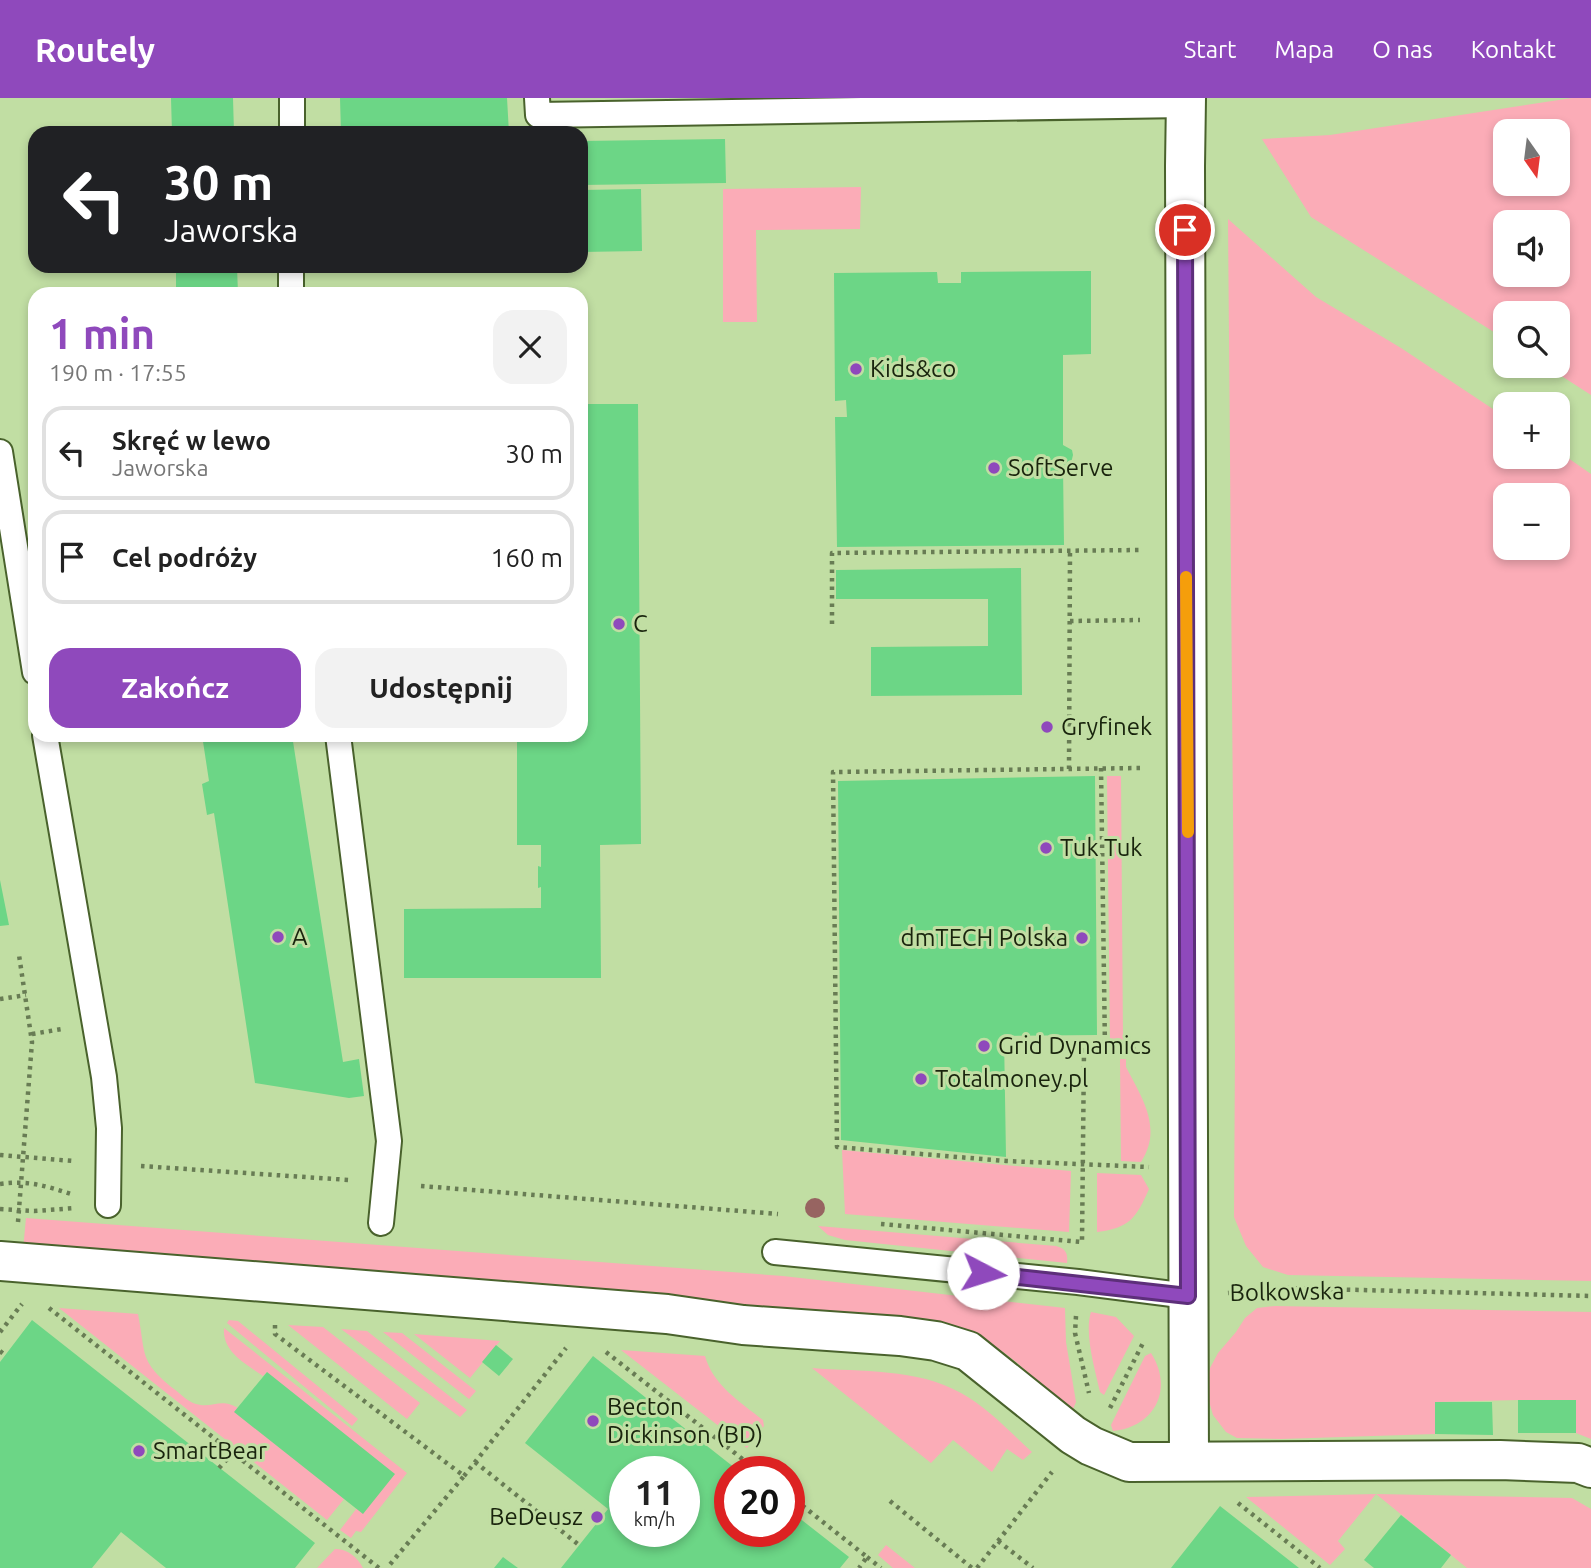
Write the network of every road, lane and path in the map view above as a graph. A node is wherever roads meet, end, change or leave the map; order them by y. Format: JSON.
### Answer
{"nodes":[{"id":1,"x":292,"y":98,"type":"edge"},
{"id":2,"x":537,"y":98,"type":"edge"},
{"id":3,"x":1186,"y":102,"type":"edge"},
{"id":4,"x":292,"y":126,"type":"edge"},
{"id":5,"x":0,"y":452,"type":"edge"},
{"id":6,"x":1070,"y":550,"type":"junction"},
{"id":7,"x":1140,"y":550,"type":"dead end"},
{"id":8,"x":1140,"y":620,"type":"dead end"},
{"id":9,"x":1070,"y":621,"type":"junction"},
{"id":10,"x":832,"y":624,"type":"dead end"},
{"id":11,"x":28,"y":628,"type":"edge"},
{"id":12,"x":46,"y":742,"type":"edge"},
{"id":13,"x":339,"y":742,"type":"edge"},
{"id":14,"x":1101,"y":768,"type":"junction"},
{"id":15,"x":1140,"y":768,"type":"dead end"},
{"id":16,"x":1069,"y":769,"type":"junction"},
{"id":17,"x":19,"y":955,"type":"dead end"},
{"id":18,"x":26,"y":995,"type":"junction"},
{"id":19,"x":0,"y":999,"type":"edge"},
{"id":20,"x":1105,"y":1049,"type":"junction"},
{"id":21,"x":1137,"y":1049,"type":"dead end"},
{"id":22,"x":1083,"y":1163,"type":"junction"},
{"id":23,"x":1156,"y":1168,"type":"dead end"},
{"id":24,"x":21,"y":1181,"type":"junction"},
{"id":25,"x":0,"y":1184,"type":"edge"},
{"id":26,"x":108,"y":1205,"type":"junction"},
{"id":27,"x":0,"y":1209,"type":"edge"},
{"id":28,"x":19,"y":1210,"type":"junction"},
{"id":29,"x":777,"y":1214,"type":"dead end"},
{"id":30,"x":790,"y":1215,"type":"dead end"},
{"id":31,"x":381,"y":1223,"type":"dead end"},
{"id":32,"x":874,"y":1223,"type":"dead end"},
{"id":33,"x":17,"y":1227,"type":"dead end"},
{"id":34,"x":775,"y":1252,"type":"dead end"},
{"id":35,"x":0,"y":1261,"type":"edge"},
{"id":36,"x":1188,"y":1296,"type":"junction"},
{"id":37,"x":1591,"y":1296,"type":"edge"},
{"id":38,"x":27,"y":1298,"type":"dead end"},
{"id":39,"x":1077,"y":1305,"type":"dead end"},
{"id":40,"x":47,"y":1307,"type":"dead end"},
{"id":41,"x":274,"y":1317,"type":"dead end"},
{"id":42,"x":0,"y":1332,"type":"edge"},
{"id":43,"x":572,"y":1340,"type":"dead end"},
{"id":44,"x":1145,"y":1341,"type":"dead end"},
{"id":45,"x":600,"y":1342,"type":"dead end"},
{"id":46,"x":0,"y":1351,"type":"edge"},
{"id":47,"x":5,"y":1355,"type":"dead end"},
{"id":48,"x":1089,"y":1396,"type":"dead end"},
{"id":49,"x":232,"y":1454,"type":"junction"},
{"id":50,"x":1075,"y":1454,"type":"junction"},
{"id":51,"x":739,"y":1456,"type":"edge"},
{"id":52,"x":1189,"y":1461,"type":"junction"},
{"id":53,"x":475,"y":1462,"type":"junction"},
{"id":54,"x":219,"y":1468,"type":"dead end"},
{"id":55,"x":1591,"y":1468,"type":"edge"},
{"id":56,"x":464,"y":1476,"type":"junction"},
{"id":57,"x":1229,"y":1496,"type":"dead end"},
{"id":58,"x":890,"y":1501,"type":"dead end"},
{"id":59,"x":805,"y":1508,"type":"edge"},
{"id":60,"x":998,"y":1541,"type":"junction"},
{"id":61,"x":579,"y":1545,"type":"dead end"},
{"id":62,"x":867,"y":1557,"type":"junction"},
{"id":63,"x":379,"y":1568,"type":"edge"},
{"id":64,"x":387,"y":1568,"type":"edge"},
{"id":65,"x":859,"y":1568,"type":"edge"},
{"id":66,"x":881,"y":1568,"type":"edge"},
{"id":67,"x":974,"y":1568,"type":"edge"},
{"id":68,"x":1033,"y":1568,"type":"edge"},
{"id":69,"x":1320,"y":1568,"type":"edge"}],
"edges":[{"from":1,"to":4,"type":"lane"},
{"from":2,"to":3,"type":"lane"},
{"from":3,"to":36,"type":"street"},
{"from":5,"to":11,"type":"lane"},
{"from":6,"to":7,"type":"path"},
{"from":6,"to":9,"type":"path"},
{"from":6,"to":10,"type":"path"},
{"from":8,"to":9,"type":"path"},
{"from":9,"to":16,"type":"path"},
{"from":12,"to":26,"type":"lane"},
{"from":13,"to":31,"type":"lane"},
{"from":14,"to":15,"type":"path"},
{"from":14,"to":16,"type":"path"},
{"from":14,"to":20,"type":"path"},
{"from":16,"to":22,"type":"path"},
{"from":17,"to":18,"type":"path"},
{"from":18,"to":19,"type":"path"},
{"from":18,"to":24,"type":"path"},
{"from":20,"to":21,"type":"path"},
{"from":20,"to":22,"type":"path"},
{"from":22,"to":23,"type":"path"},
{"from":22,"to":32,"type":"path"},
{"from":24,"to":25,"type":"path"},
{"from":24,"to":26,"type":"path"},
{"from":24,"to":28,"type":"path"},
{"from":26,"to":28,"type":"path"},
{"from":27,"to":28,"type":"path"},
{"from":28,"to":33,"type":"path"},
{"from":29,"to":30,"type":"path"},
{"from":34,"to":36,"type":"lane"},
{"from":35,"to":50,"type":"street"},
{"from":36,"to":37,"type":"path","name":"Bolkowska"},
{"from":36,"to":52,"type":"street"},
{"from":38,"to":42,"type":"path"},
{"from":39,"to":48,"type":"path"},
{"from":40,"to":49,"type":"path"},
{"from":41,"to":56,"type":"path"},
{"from":43,"to":53,"type":"path"},
{"from":44,"to":50,"type":"path"},
{"from":45,"to":51,"type":"path"},
{"from":46,"to":47,"type":"path"},
{"from":49,"to":54,"type":"path"},
{"from":49,"to":63,"type":"path"},
{"from":50,"to":52,"type":"street"},
{"from":50,"to":60,"type":"path"},
{"from":52,"to":55,"type":"street"},
{"from":53,"to":56,"type":"path"},
{"from":53,"to":61,"type":"path"},
{"from":56,"to":64,"type":"path"},
{"from":57,"to":69,"type":"path"},
{"from":58,"to":67,"type":"path"},
{"from":59,"to":62,"type":"path"},
{"from":60,"to":67,"type":"path"},
{"from":60,"to":68,"type":"path"},
{"from":62,"to":65,"type":"path"},
{"from":62,"to":66,"type":"path"}]}
